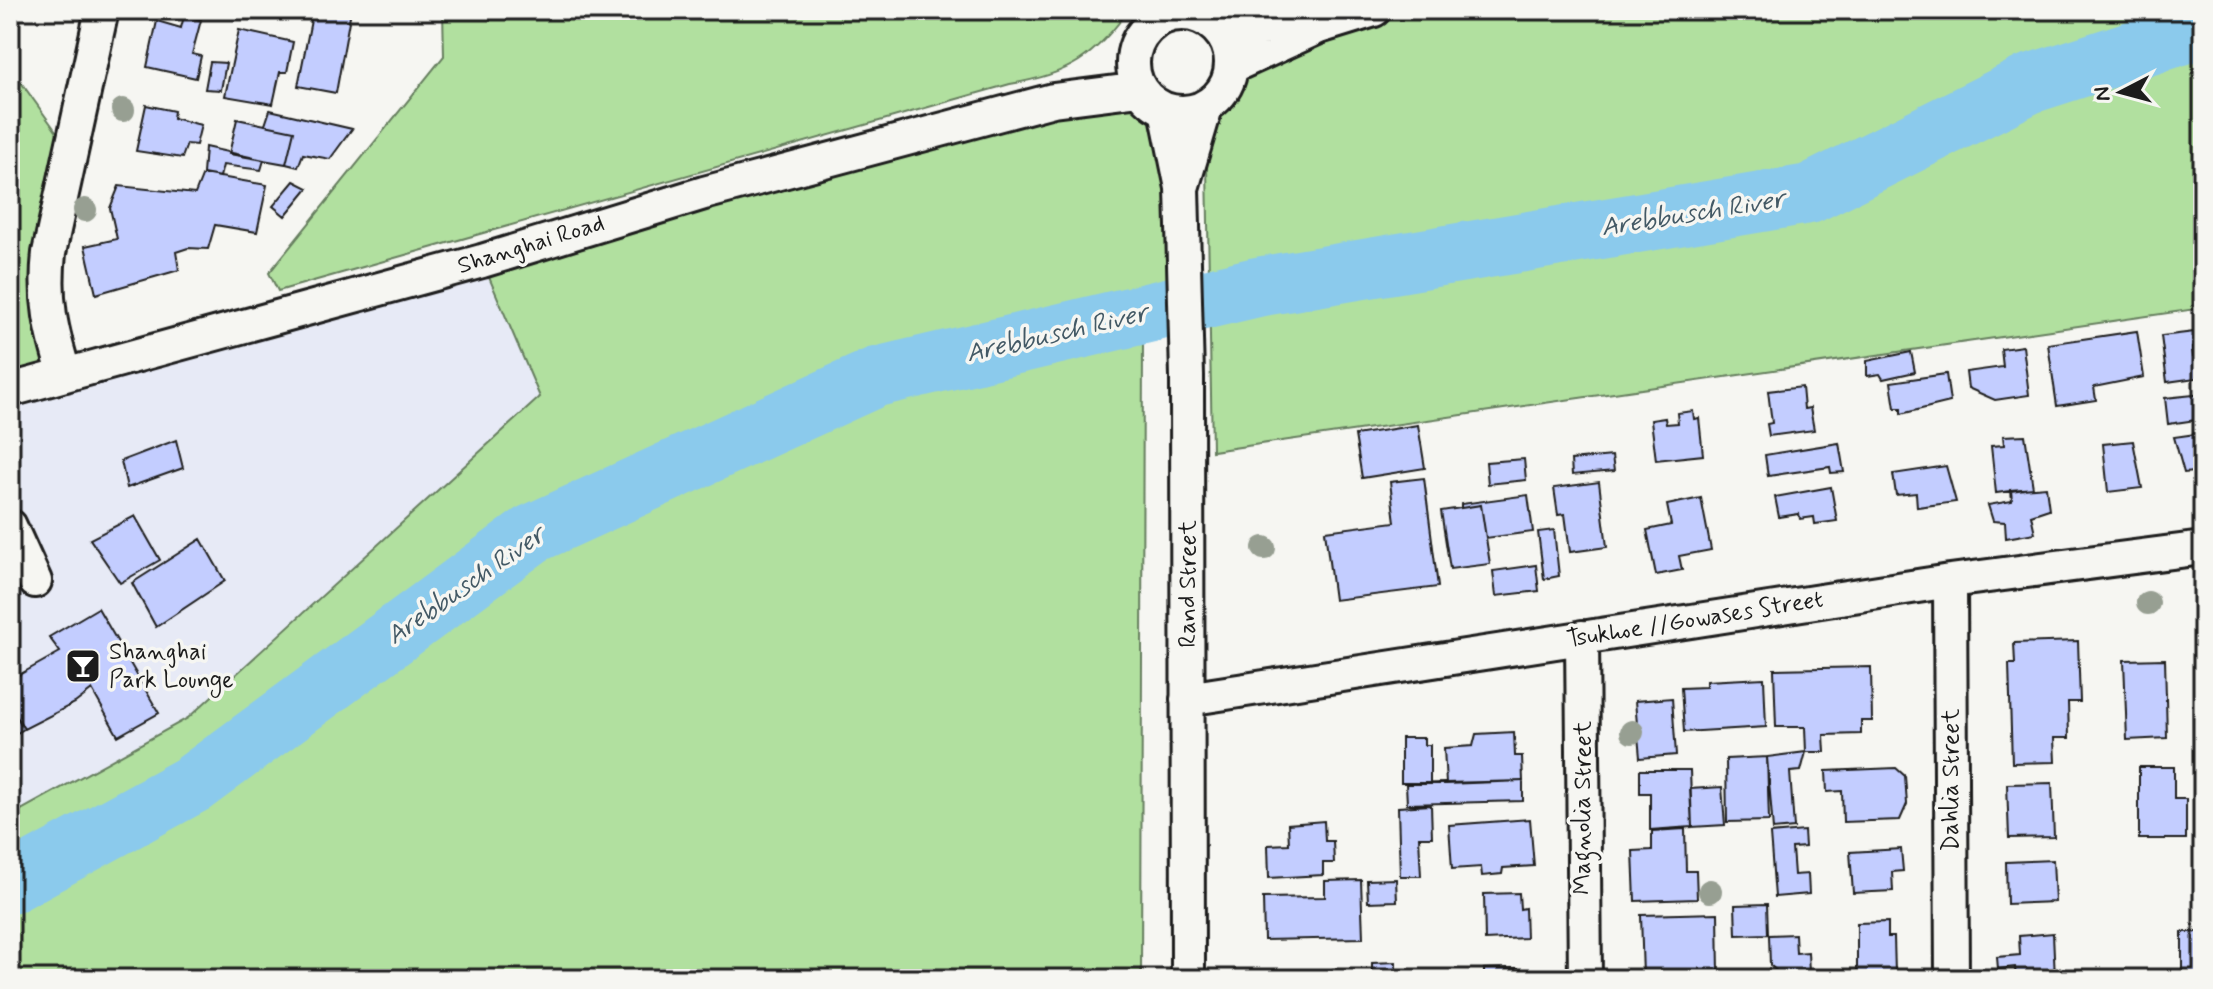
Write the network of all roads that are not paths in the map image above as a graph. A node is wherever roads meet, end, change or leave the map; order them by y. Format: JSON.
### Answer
{"nodes":[{"id":1,"x":102,"y":10,"type":"edge"},
{"id":2,"x":1374,"y":10,"type":"edge"},
{"id":3,"x":1194,"y":16,"type":"edge"},
{"id":4,"x":1319,"y":27,"type":"junction"},
{"id":5,"x":1134,"y":52,"type":"junction"},
{"id":6,"x":1231,"y":67,"type":"junction"},
{"id":7,"x":1140,"y":89,"type":"junction"},
{"id":8,"x":1053,"y":100,"type":"junction"},
{"id":9,"x":1206,"y":107,"type":"junction"},
{"id":10,"x":1166,"y":110,"type":"junction"},
{"id":11,"x":1182,"y":195,"type":"junction"},
{"id":12,"x":65,"y":375,"type":"junction"},
{"id":13,"x":10,"y":390,"type":"edge"},
{"id":14,"x":10,"y":526,"type":"edge"},
{"id":15,"x":2203,"y":548,"type":"edge"},
{"id":16,"x":35,"y":581,"type":"dead end"},
{"id":17,"x":1950,"y":581,"type":"junction"},
{"id":18,"x":1582,"y":637,"type":"junction"},
{"id":19,"x":1187,"y":699,"type":"junction"},
{"id":20,"x":1188,"y":979,"type":"edge"},
{"id":21,"x":1585,"y":979,"type":"edge"},
{"id":22,"x":1952,"y":979,"type":"edge"}],
"edges":[{"from":1,"to":12,"type":"street"},
{"from":2,"to":4,"type":"street"},
{"from":3,"to":4,"type":"street"},
{"from":3,"to":5,"type":"street"},
{"from":3,"to":6,"type":"street"},
{"from":4,"to":6,"type":"street"},
{"from":5,"to":7,"type":"street"},
{"from":5,"to":8,"type":"street"},
{"from":6,"to":9,"type":"street"},
{"from":7,"to":8,"type":"street"},
{"from":7,"to":10,"type":"street"},
{"from":8,"to":12,"type":"street","name":"Shanghai Road"},
{"from":9,"to":10,"type":"street"},
{"from":9,"to":11,"type":"street","name":"Rand Street"},
{"from":10,"to":11,"type":"street","name":"Rand Street"},
{"from":11,"to":19,"type":"street","name":"Rand Street"},
{"from":12,"to":13,"type":"street","name":"Shanghai Road"},
{"from":14,"to":16,"type":"street"},
{"from":15,"to":17,"type":"street","name":"Tsukhoe //Gowases Street"},
{"from":17,"to":18,"type":"street","name":"Tsukhoe //Gowases Street"},
{"from":17,"to":22,"type":"street","name":"Dahlia Street"},
{"from":18,"to":19,"type":"street","name":"Tsukhoe //Gowases Street"},
{"from":18,"to":21,"type":"street","name":"Magnolia Street"},
{"from":19,"to":20,"type":"street","name":"Rand Street"}]}
